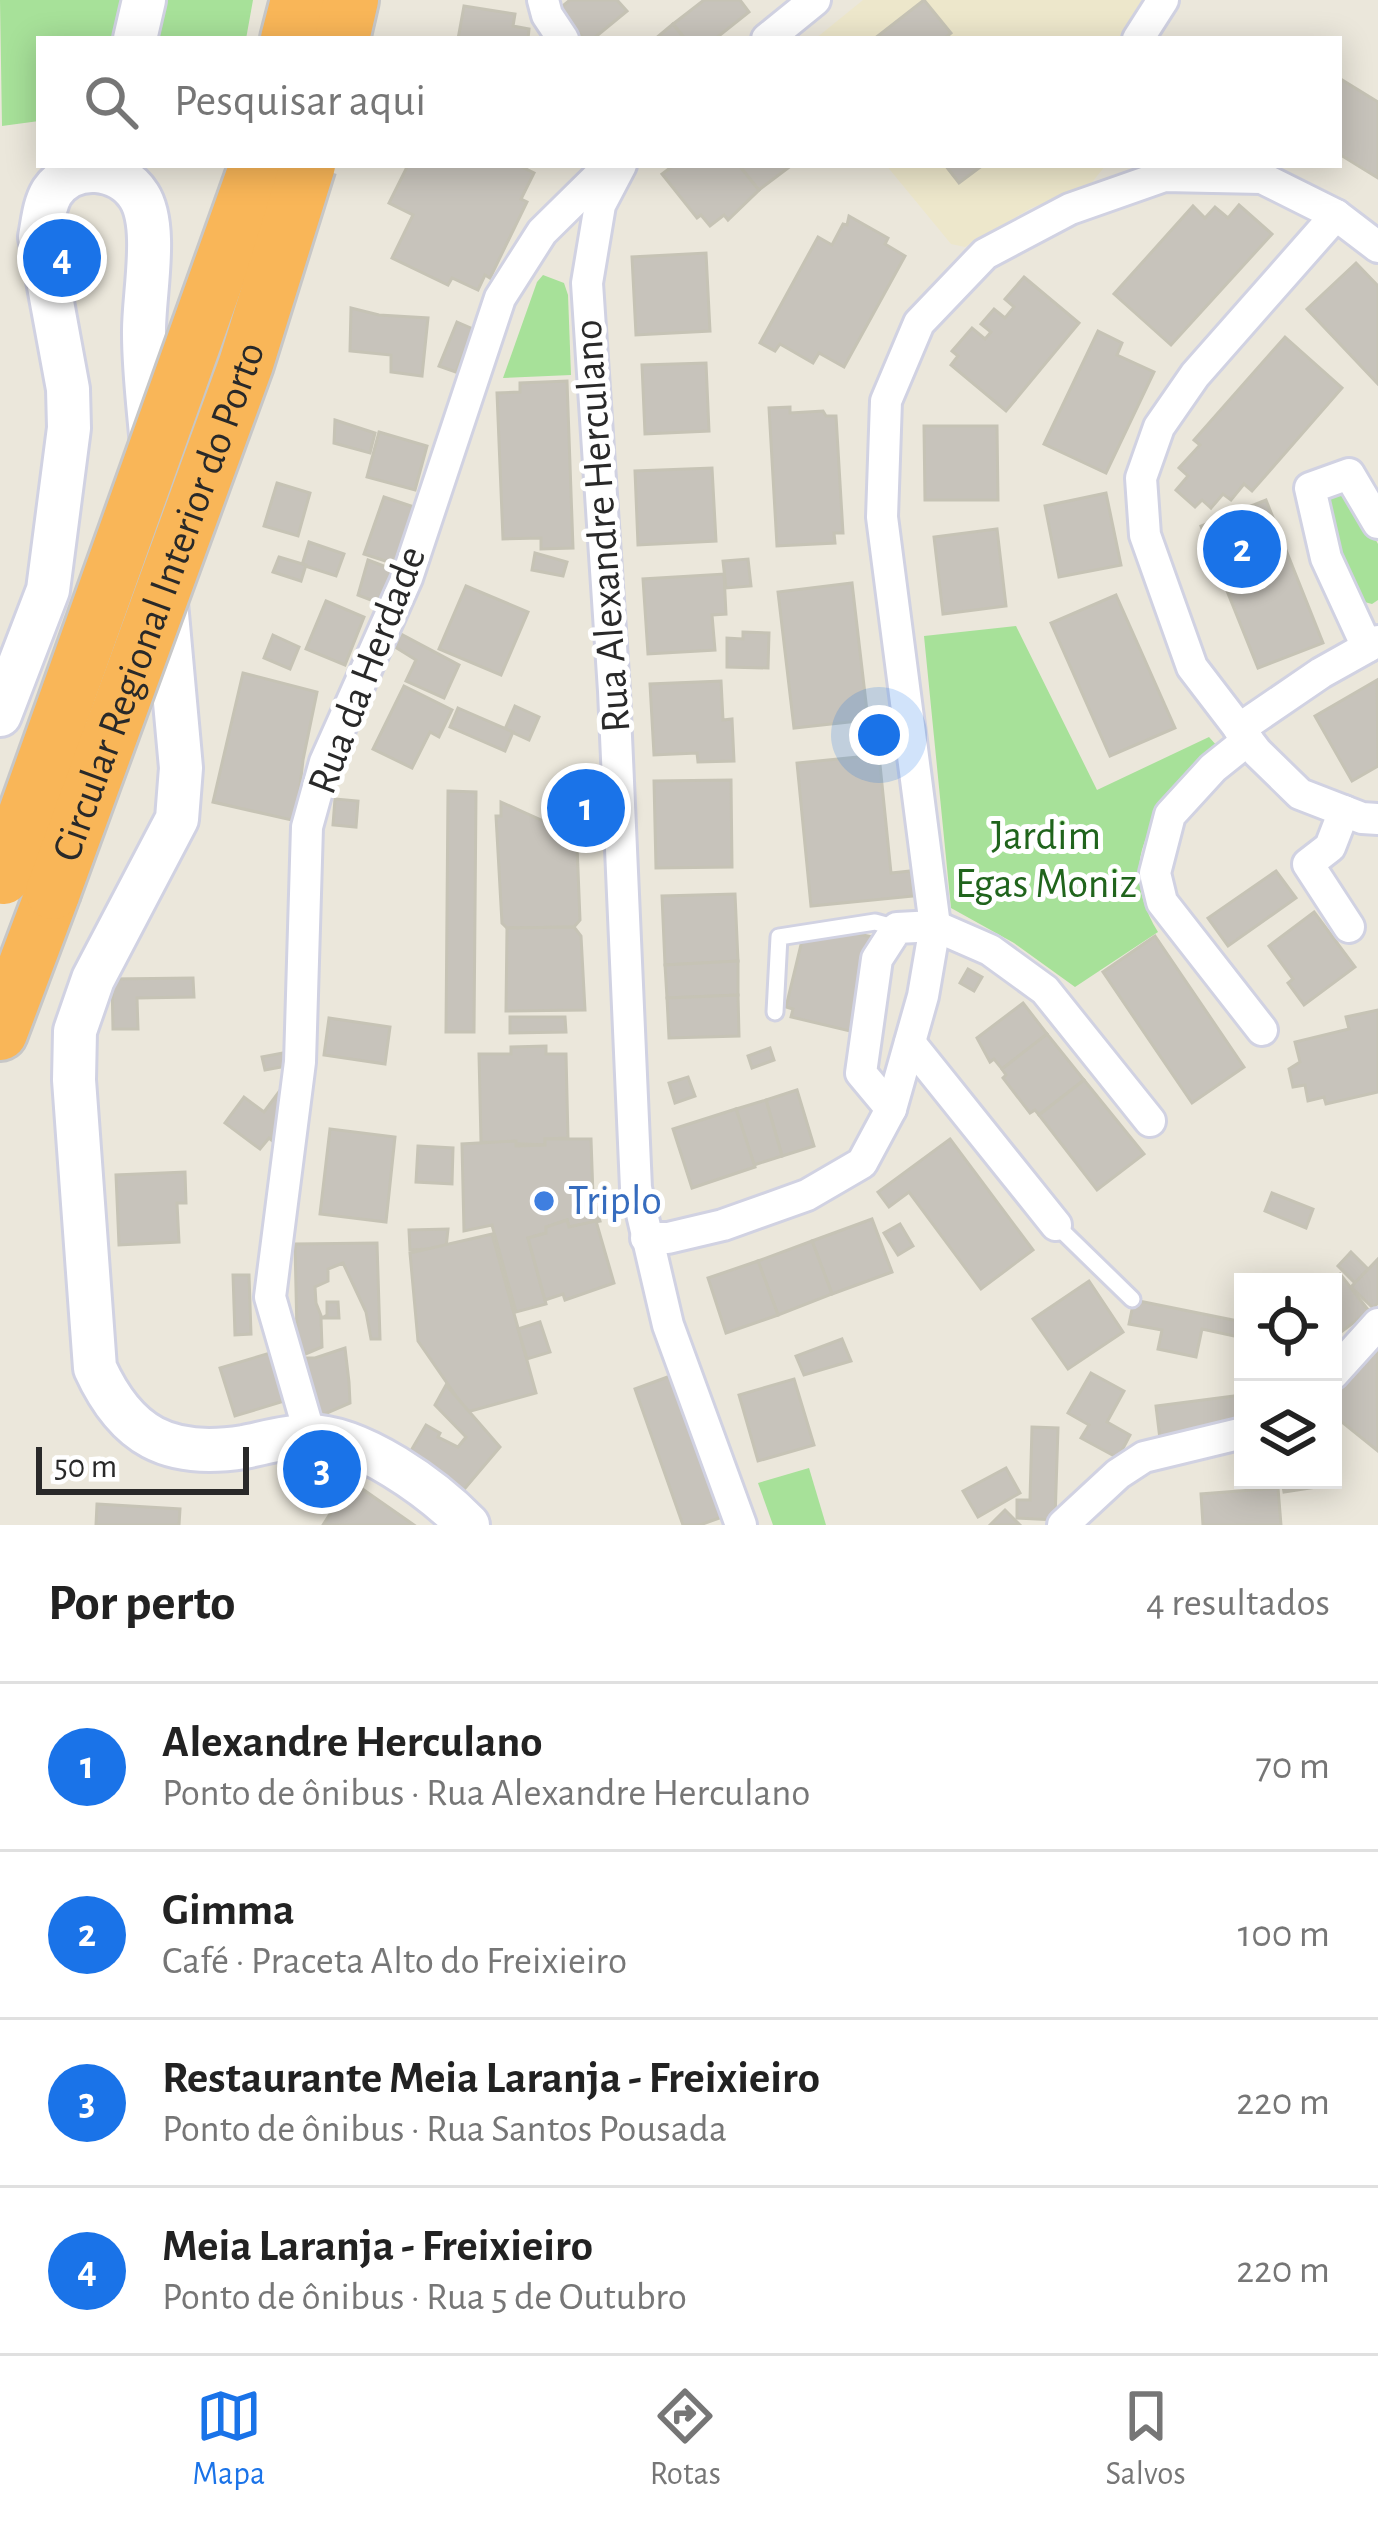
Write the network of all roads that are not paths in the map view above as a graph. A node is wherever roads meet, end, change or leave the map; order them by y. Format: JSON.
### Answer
{"nodes":[{"id":1,"x":144,"y":0,"type":"edge"},
{"id":2,"x":298,"y":0,"type":"edge"},
{"id":3,"x":350,"y":0,"type":"edge"},
{"id":4,"x":543,"y":0,"type":"edge"},
{"id":5,"x":815,"y":0,"type":"edge"},
{"id":6,"x":1163,"y":0,"type":"edge"},
{"id":7,"x":136,"y":36,"type":"edge"},
{"id":8,"x":290,"y":36,"type":"edge"},
{"id":9,"x":343,"y":36,"type":"edge"},
{"id":10,"x":561,"y":36,"type":"edge"},
{"id":11,"x":771,"y":36,"type":"edge"},
{"id":12,"x":1140,"y":36,"type":"edge"},
{"id":13,"x":104,"y":168,"type":"edge"},
{"id":14,"x":255,"y":168,"type":"edge"},
{"id":15,"x":307,"y":168,"type":"edge"},
{"id":16,"x":607,"y":168,"type":"edge"},
{"id":17,"x":619,"y":168,"type":"edge"},
{"id":18,"x":1128,"y":176,"type":"edge"},
{"id":19,"x":1336,"y":215,"type":"junction"},
{"id":20,"x":1378,"y":248,"type":"edge"},
{"id":21,"x":1378,"y":523,"type":"edge"},
{"id":22,"x":1372,"y":644,"type":"edge"},
{"id":23,"x":0,"y":715,"type":"edge"},
{"id":24,"x":1244,"y":735,"type":"junction"},
{"id":25,"x":1344,"y":811,"type":"junction"},
{"id":26,"x":1378,"y":819,"type":"edge"},
{"id":27,"x":19,"y":884,"type":"edge"},
{"id":28,"x":935,"y":926,"type":"junction"},
{"id":29,"x":1349,"y":927,"type":"dead end"},
{"id":30,"x":897,"y":928,"type":"junction"},
{"id":31,"x":775,"y":1012,"type":"dead end"},
{"id":32,"x":1262,"y":1030,"type":"dead end"},
{"id":33,"x":0,"y":1033,"type":"edge"},
{"id":34,"x":910,"y":1043,"type":"junction"},
{"id":35,"x":891,"y":1109,"type":"junction"},
{"id":36,"x":1150,"y":1121,"type":"dead end"},
{"id":37,"x":1056,"y":1225,"type":"joint"},
{"id":38,"x":646,"y":1238,"type":"junction"},
{"id":39,"x":1132,"y":1299,"type":"dead end"},
{"id":40,"x":1378,"y":1324,"type":"edge"},
{"id":41,"x":1342,"y":1364,"type":"edge"},
{"id":42,"x":1234,"y":1435,"type":"edge"},
{"id":43,"x":310,"y":1436,"type":"junction"},
{"id":44,"x":468,"y":1525,"type":"edge"},
{"id":45,"x":741,"y":1525,"type":"edge"},
{"id":46,"x":1063,"y":1525,"type":"edge"}],
"edges":[{"from":1,"to":7,"type":"street"},
{"from":2,"to":8,"type":"highway"},
{"from":3,"to":9,"type":"highway"},
{"from":4,"to":10,"type":"street"},
{"from":5,"to":11,"type":"street"},
{"from":6,"to":12,"type":"street"},
{"from":13,"to":23,"type":"street"},
{"from":13,"to":43,"type":"street"},
{"from":14,"to":27,"type":"highway","name":"Circular Regional Interior do Porto","bridge":true},
{"from":15,"to":27,"type":"highway","name":"Circular Regional Interior do Porto","bridge":true},
{"from":16,"to":43,"type":"street","name":"Rua da Herdade"},
{"from":17,"to":38,"type":"street","name":"Rua Alexandre Herculano"},
{"from":18,"to":19,"type":"street"},
{"from":18,"to":28,"type":"street"},
{"from":19,"to":20,"type":"street"},
{"from":19,"to":24,"type":"street"},
{"from":21,"to":22,"type":"street"},
{"from":22,"to":24,"type":"street"},
{"from":24,"to":25,"type":"street"},
{"from":24,"to":32,"type":"street"},
{"from":25,"to":26,"type":"street"},
{"from":25,"to":29,"type":"street"},
{"from":27,"to":33,"type":"highway","name":"Circular Regional Interior do Porto"},
{"from":28,"to":30,"type":"street"},
{"from":28,"to":34,"type":"street"},
{"from":28,"to":36,"type":"street"},
{"from":30,"to":31,"type":"lane"},
{"from":30,"to":35,"type":"street"},
{"from":34,"to":35,"type":"street"},
{"from":34,"to":37,"type":"street"},
{"from":35,"to":38,"type":"street"},
{"from":37,"to":39,"type":"lane"},
{"from":38,"to":45,"type":"street","name":"Rua Alexandre Herculano"},
{"from":40,"to":41,"type":"street"},
{"from":42,"to":46,"type":"street"},
{"from":43,"to":44,"type":"street"}]}
